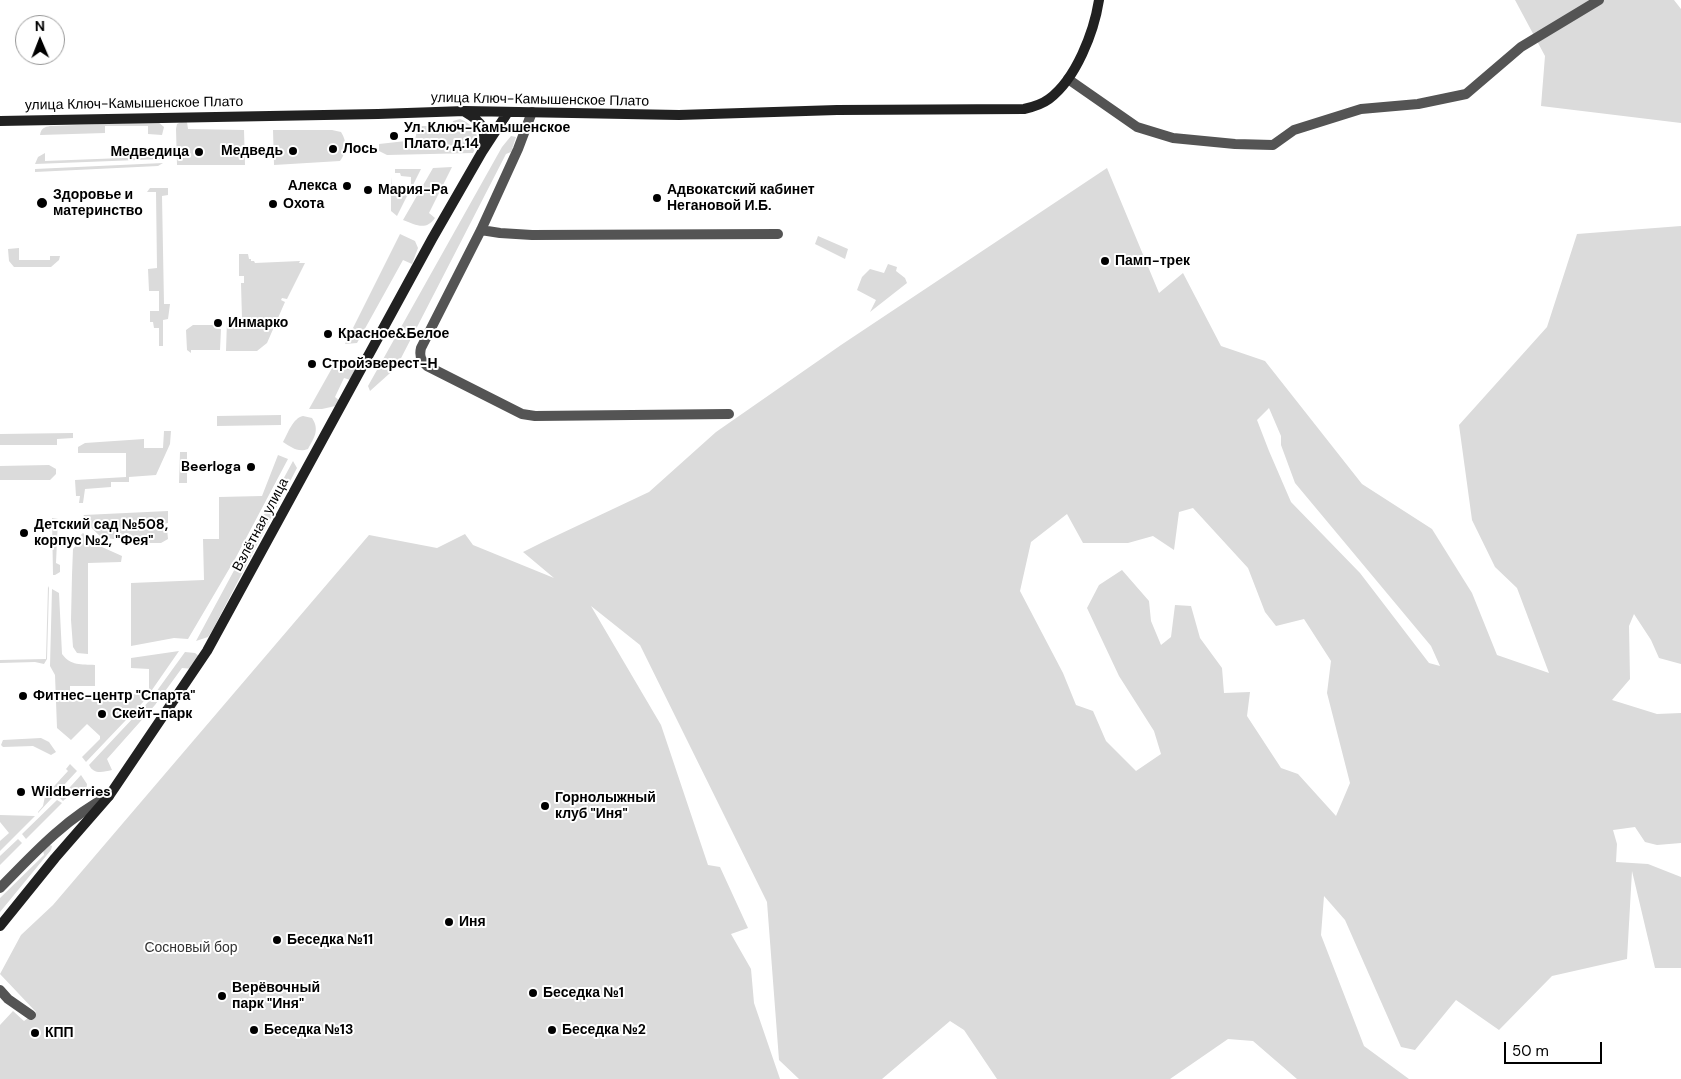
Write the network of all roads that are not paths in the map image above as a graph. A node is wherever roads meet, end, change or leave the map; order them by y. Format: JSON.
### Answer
{"nodes":[{"id":1,"x":1099,"y":0,"type":"edge"},
{"id":2,"x":1599,"y":0,"type":"edge"},
{"id":3,"x":1068,"y":79,"type":"junction"},
{"id":4,"x":464,"y":111,"type":"junction"},
{"id":5,"x":508,"y":112,"type":"junction"},
{"id":6,"x":532,"y":112,"type":"junction"},
{"id":7,"x":0,"y":121,"type":"edge"},
{"id":8,"x":482,"y":152,"type":"junction"},
{"id":9,"x":481,"y":230,"type":"junction"},
{"id":10,"x":778,"y":234,"type":"dead end"},
{"id":11,"x":729,"y":414,"type":"dead end"},
{"id":12,"x":110,"y":796,"type":"junction"},
{"id":13,"x":0,"y":888,"type":"edge"},
{"id":14,"x":0,"y":926,"type":"edge"},
{"id":15,"x":0,"y":990,"type":"edge"},
{"id":16,"x":31,"y":1016,"type":"dead end"}],
"edges":[{"from":1,"to":3,"type":"main road","name":"улица Ключ-Камышенское Плато"},
{"from":2,"to":3,"type":"street"},
{"from":3,"to":6,"type":"main road","name":"улица Ключ-Камышенское Плато"},
{"from":4,"to":5,"type":"main road","name":"улица Ключ-Камышенское Плато"},
{"from":4,"to":7,"type":"main road","name":"улица Ключ-Камышенское Плато"},
{"from":4,"to":8,"type":"main road"},
{"from":5,"to":6,"type":"main road","name":"улица Ключ-Камышенское Плато"},
{"from":5,"to":8,"type":"main road","name":"Взлётная улица"},
{"from":6,"to":9,"type":"street"},
{"from":8,"to":12,"type":"main road","name":"Взлётная улица"},
{"from":9,"to":10,"type":"street"},
{"from":9,"to":11,"type":"street"},
{"from":12,"to":13,"type":"street"},
{"from":12,"to":14,"type":"main road","name":"Взлётная улица"},
{"from":15,"to":16,"type":"street"}]}
